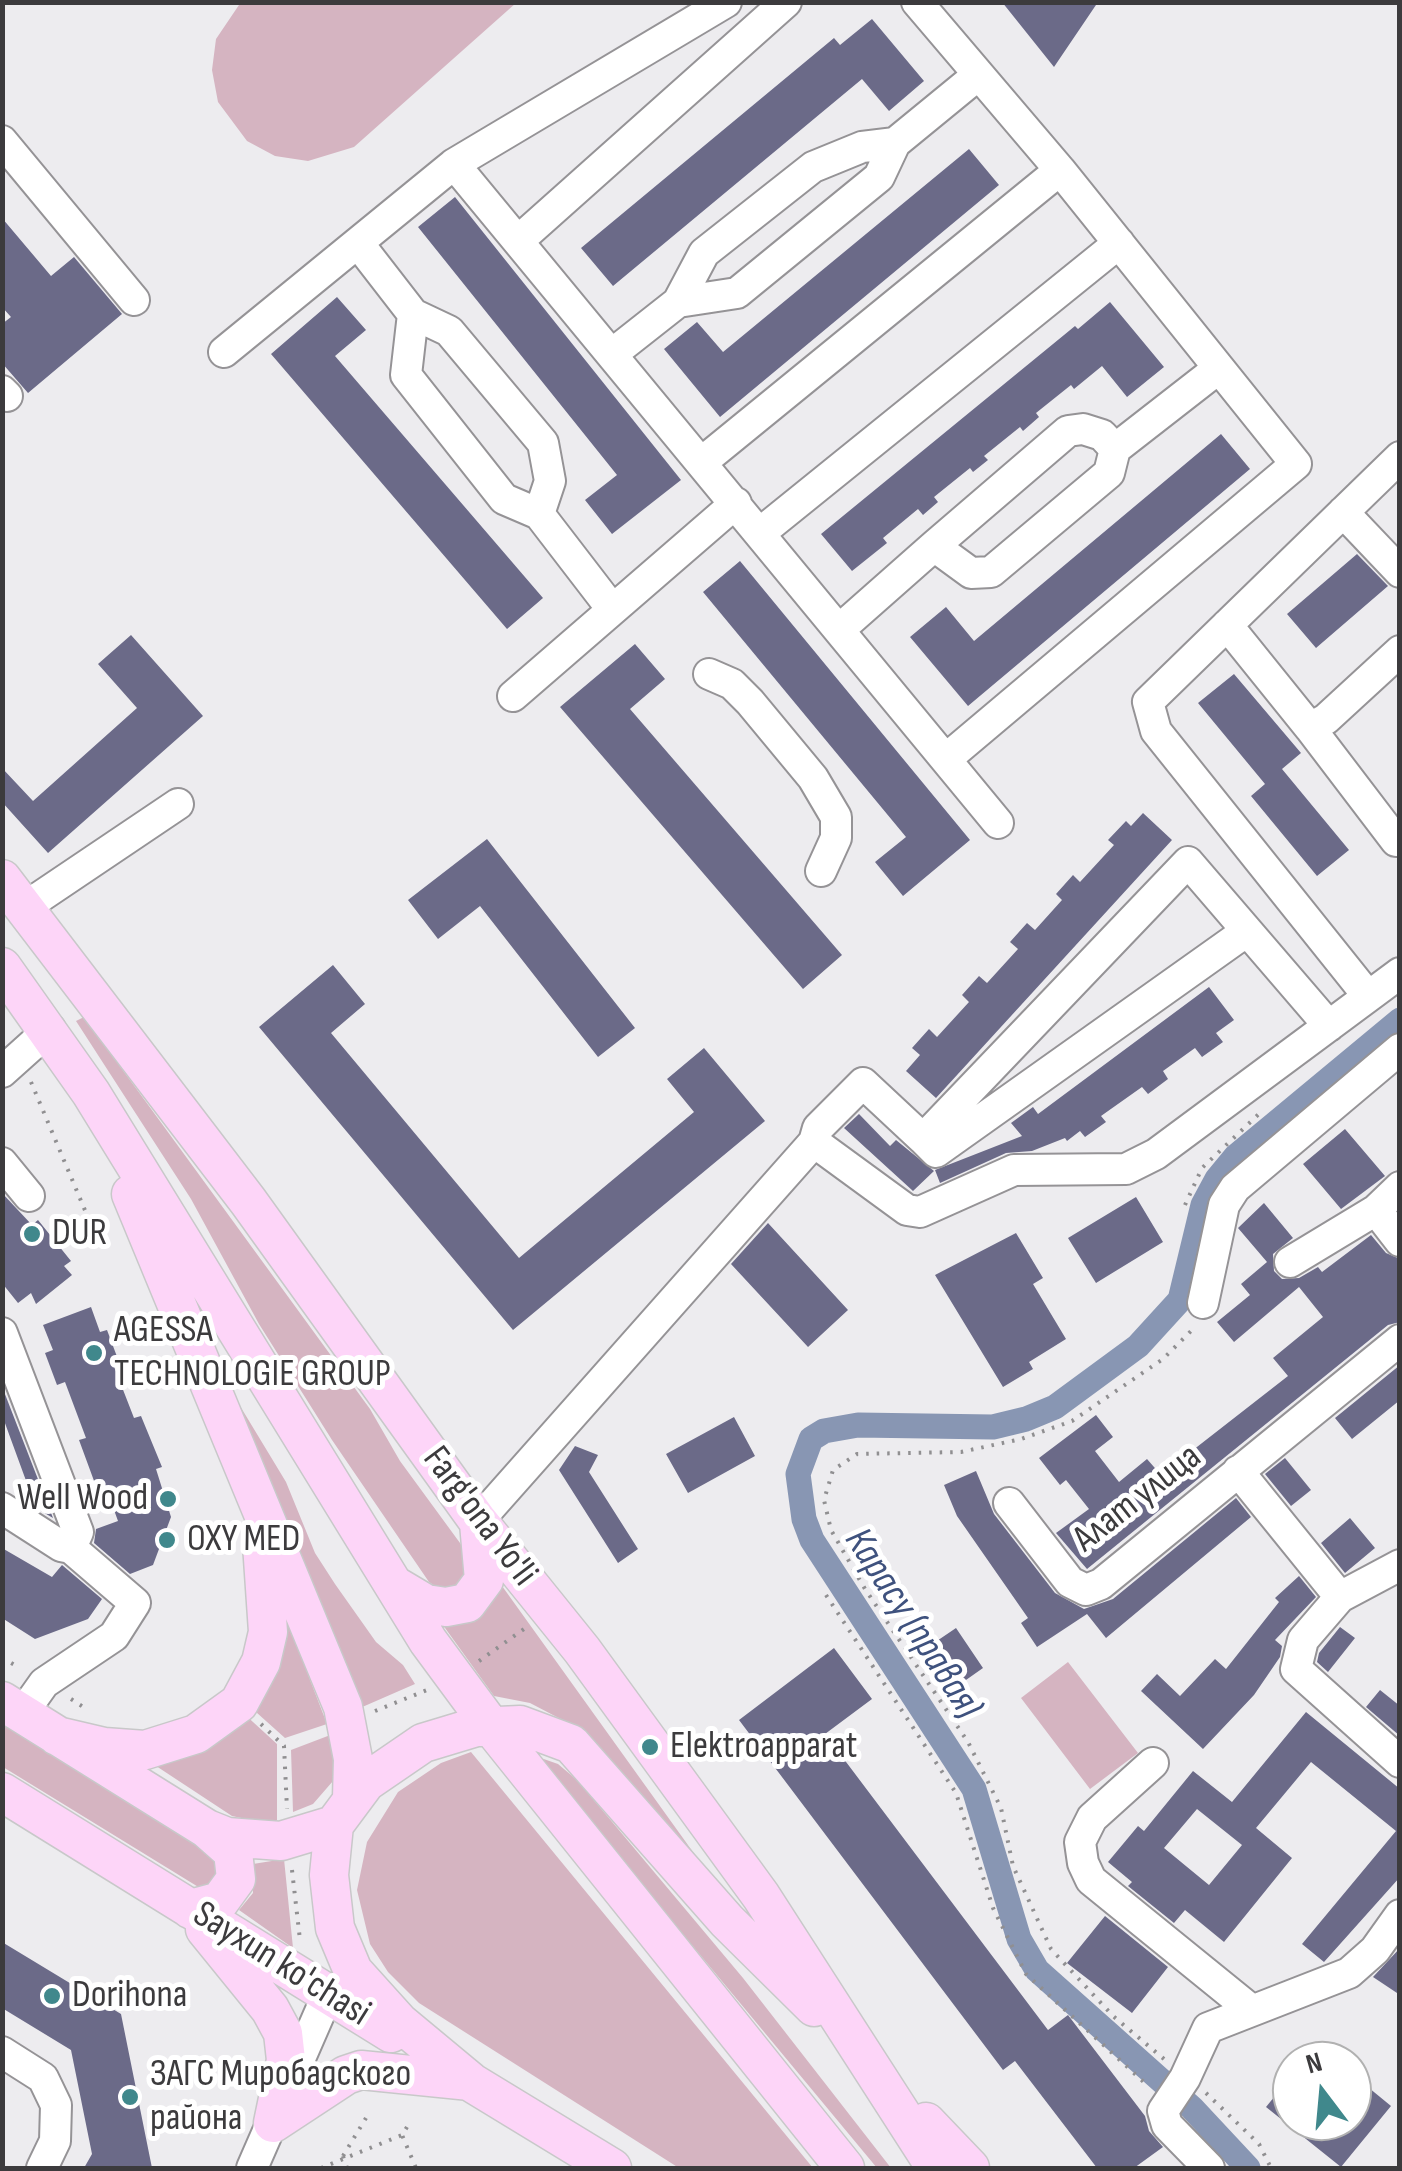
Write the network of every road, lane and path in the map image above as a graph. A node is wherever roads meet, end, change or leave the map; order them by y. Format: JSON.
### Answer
{"nodes":[{"id":1,"x":726,"y":2,"type":"edge"},
{"id":2,"x":786,"y":2,"type":"edge"},
{"id":3,"x":917,"y":2,"type":"edge"},
{"id":4,"x":978,"y":75,"type":"junction"},
{"id":5,"x":2,"y":141,"type":"edge"},
{"id":6,"x":894,"y":143,"type":"junction"},
{"id":7,"x":454,"y":164,"type":"junction"},
{"id":8,"x":1060,"y":170,"type":"junction"},
{"id":9,"x":518,"y":241,"type":"junction"},
{"id":10,"x":358,"y":243,"type":"junction"},
{"id":11,"x":1119,"y":243,"type":"junction"},
{"id":12,"x":134,"y":300,"type":"dead end"},
{"id":13,"x":678,"y":302,"type":"junction"},
{"id":14,"x":413,"y":314,"type":"junction"},
{"id":15,"x":224,"y":352,"type":"dead end"},
{"id":16,"x":612,"y":354,"type":"junction"},
{"id":17,"x":1219,"y":368,"type":"junction"},
{"id":18,"x":1114,"y":450,"type":"junction"},
{"id":19,"x":1400,"y":457,"type":"edge"},
{"id":20,"x":702,"y":462,"type":"junction"},
{"id":21,"x":736,"y":503,"type":"junction"},
{"id":22,"x":1343,"y":512,"type":"junction"},
{"id":23,"x":539,"y":514,"type":"junction"},
{"id":24,"x":760,"y":532,"type":"junction"},
{"id":25,"x":934,"y":546,"type":"junction"},
{"id":26,"x":1400,"y":572,"type":"edge"},
{"id":27,"x":612,"y":609,"type":"junction"},
{"id":28,"x":1227,"y":625,"type":"junction"},
{"id":29,"x":840,"y":630,"type":"junction"},
{"id":30,"x":1400,"y":651,"type":"edge"},
{"id":31,"x":710,"y":674,"type":"dead end"},
{"id":32,"x":513,"y":696,"type":"dead end"},
{"id":33,"x":1310,"y":728,"type":"junction"},
{"id":34,"x":946,"y":759,"type":"junction"},
{"id":35,"x":178,"y":804,"type":"dead end"},
{"id":36,"x":998,"y":823,"type":"dead end"},
{"id":37,"x":1396,"y":841,"type":"dead end"},
{"id":38,"x":821,"y":871,"type":"dead end"},
{"id":39,"x":14,"y":893,"type":"edge"},
{"id":40,"x":1247,"y":931,"type":"junction"},
{"id":41,"x":2,"y":966,"type":"edge"},
{"id":42,"x":1400,"y":973,"type":"edge"},
{"id":43,"x":1368,"y":996,"type":"junction"},
{"id":44,"x":1328,"y":1026,"type":"junction"},
{"id":45,"x":50,"y":1029,"type":"junction"},
{"id":46,"x":1400,"y":1049,"type":"edge"},
{"id":47,"x":9,"y":1066,"type":"edge"},
{"id":48,"x":91,"y":1093,"type":"junction"},
{"id":49,"x":1268,"y":1107,"type":"dead end"},
{"id":50,"x":923,"y":1138,"type":"junction"},
{"id":51,"x":814,"y":1142,"type":"junction"},
{"id":52,"x":2,"y":1164,"type":"edge"},
{"id":53,"x":1400,"y":1187,"type":"edge"},
{"id":54,"x":28,"y":1196,"type":"dead end"},
{"id":55,"x":1186,"y":1205,"type":"dead end"},
{"id":56,"x":1376,"y":1210,"type":"junction"},
{"id":57,"x":92,"y":1227,"type":"dead end"},
{"id":58,"x":1400,"y":1241,"type":"edge"},
{"id":59,"x":1290,"y":1262,"type":"dead end"},
{"id":60,"x":1203,"y":1303,"type":"joint"},
{"id":61,"x":2,"y":1333,"type":"edge"},
{"id":62,"x":1400,"y":1340,"type":"edge"},
{"id":63,"x":1238,"y":1471,"type":"junction"},
{"id":64,"x":1009,"y":1503,"type":"dead end"},
{"id":65,"x":2,"y":1508,"type":"edge"},
{"id":66,"x":259,"y":1511,"type":"junction"},
{"id":67,"x":478,"y":1521,"type":"junction"},
{"id":68,"x":71,"y":1548,"type":"junction"},
{"id":69,"x":1400,"y":1565,"type":"edge"},
{"id":70,"x":386,"y":1577,"type":"junction"},
{"id":71,"x":826,"y":1594,"type":"dead end"},
{"id":72,"x":1340,"y":1597,"type":"junction"},
{"id":73,"x":532,"y":1623,"type":"dead end"},
{"id":74,"x":473,"y":1666,"type":"dead end"},
{"id":75,"x":431,"y":1688,"type":"dead end"},
{"id":76,"x":12,"y":1708,"type":"edge"},
{"id":77,"x":260,"y":1722,"type":"dead end"},
{"id":78,"x":348,"y":1722,"type":"junction"},
{"id":79,"x":490,"y":1725,"type":"junction"},
{"id":80,"x":57,"y":1736,"type":"junction"},
{"id":81,"x":1400,"y":1762,"type":"edge"},
{"id":82,"x":1154,"y":1763,"type":"dead end"},
{"id":83,"x":2,"y":1792,"type":"edge"},
{"id":84,"x":343,"y":1812,"type":"junction"},
{"id":85,"x":287,"y":1824,"type":"dead end"},
{"id":86,"x":207,"y":1829,"type":"junction"},
{"id":87,"x":291,"y":1865,"type":"dead end"},
{"id":88,"x":190,"y":1909,"type":"junction"},
{"id":89,"x":1400,"y":1915,"type":"edge"},
{"id":90,"x":335,"y":1928,"type":"junction"},
{"id":91,"x":302,"y":1958,"type":"dead end"},
{"id":92,"x":328,"y":1994,"type":"junction"},
{"id":93,"x":1250,"y":2009,"type":"junction"},
{"id":94,"x":2,"y":2052,"type":"edge"},
{"id":95,"x":865,"y":2058,"type":"junction"},
{"id":96,"x":1185,"y":2078,"type":"junction"},
{"id":97,"x":470,"y":2082,"type":"junction"},
{"id":98,"x":1164,"y":2103,"type":"junction"},
{"id":99,"x":366,"y":2118,"type":"dead end"},
{"id":100,"x":273,"y":2123,"type":"junction"},
{"id":101,"x":408,"y":2127,"type":"dead end"},
{"id":102,"x":402,"y":2135,"type":"junction"},
{"id":103,"x":342,"y":2156,"type":"junction"},
{"id":104,"x":324,"y":2167,"type":"edge"},
{"id":105,"x":42,"y":2168,"type":"edge"},
{"id":106,"x":252,"y":2168,"type":"edge"},
{"id":107,"x":347,"y":2168,"type":"edge"},
{"id":108,"x":416,"y":2168,"type":"edge"},
{"id":109,"x":612,"y":2168,"type":"edge"},
{"id":110,"x":845,"y":2168,"type":"edge"},
{"id":111,"x":936,"y":2168,"type":"edge"},
{"id":112,"x":970,"y":2168,"type":"edge"},
{"id":113,"x":1209,"y":2168,"type":"edge"},
{"id":114,"x":1270,"y":2168,"type":"edge"}],
"edges":[{"from":1,"to":7,"type":"street"},
{"from":2,"to":9,"type":"street"},
{"from":3,"to":4,"type":"street"},
{"from":4,"to":6,"type":"street"},
{"from":4,"to":8,"type":"street"},
{"from":5,"to":12,"type":"street"},
{"from":6,"to":13,"type":"street"},
{"from":6,"to":13,"type":"street"},
{"from":7,"to":9,"type":"street"},
{"from":7,"to":10,"type":"street"},
{"from":8,"to":11,"type":"street"},
{"from":8,"to":20,"type":"street"},
{"from":9,"to":16,"type":"street"},
{"from":10,"to":14,"type":"street"},
{"from":10,"to":15,"type":"street"},
{"from":11,"to":17,"type":"street"},
{"from":11,"to":24,"type":"street"},
{"from":13,"to":16,"type":"street"},
{"from":14,"to":23,"type":"street"},
{"from":14,"to":23,"type":"street"},
{"from":16,"to":20,"type":"street"},
{"from":17,"to":18,"type":"street"},
{"from":17,"to":34,"type":"street"},
{"from":18,"to":25,"type":"street"},
{"from":18,"to":25,"type":"street"},
{"from":19,"to":22,"type":"street"},
{"from":20,"to":21,"type":"street"},
{"from":21,"to":24,"type":"street"},
{"from":21,"to":27,"type":"street"},
{"from":22,"to":26,"type":"street"},
{"from":22,"to":28,"type":"street"},
{"from":23,"to":27,"type":"street"},
{"from":24,"to":29,"type":"street"},
{"from":25,"to":29,"type":"street"},
{"from":27,"to":32,"type":"street"},
{"from":28,"to":33,"type":"street"},
{"from":28,"to":43,"type":"street"},
{"from":29,"to":34,"type":"street"},
{"from":30,"to":33,"type":"street"},
{"from":31,"to":38,"type":"street"},
{"from":33,"to":37,"type":"street"},
{"from":34,"to":36,"type":"street"},
{"from":35,"to":39,"type":"street"},
{"from":39,"to":67,"type":"main road","name":"Farg'ona Yo'li"},
{"from":40,"to":44,"type":"street"},
{"from":40,"to":50,"type":"street"},
{"from":40,"to":50,"type":"street"},
{"from":41,"to":45,"type":"main road"},
{"from":42,"to":43,"type":"street"},
{"from":43,"to":44,"type":"street"},
{"from":44,"to":51,"type":"street"},
{"from":45,"to":47,"type":"street"},
{"from":45,"to":48,"type":"main road"},
{"from":46,"to":60,"type":"street"},
{"from":47,"to":57,"type":"path"},
{"from":48,"to":66,"type":"main road"},
{"from":48,"to":70,"type":"main road"},
{"from":49,"to":55,"type":"path"},
{"from":50,"to":51,"type":"street"},
{"from":51,"to":67,"type":"street"},
{"from":52,"to":54,"type":"street"},
{"from":53,"to":56,"type":"street"},
{"from":56,"to":58,"type":"street"},
{"from":56,"to":59,"type":"street"},
{"from":60,"to":96,"type":"path"},
{"from":61,"to":68,"type":"street"},
{"from":62,"to":63,"type":"street","name":"Алат улица"},
{"from":63,"to":64,"type":"street","name":"Алат улица"},
{"from":63,"to":72,"type":"street","name":"Алат улица"},
{"from":65,"to":68,"type":"street"},
{"from":66,"to":78,"type":"main road"},
{"from":66,"to":80,"type":"main road"},
{"from":67,"to":70,"type":"main road"},
{"from":67,"to":95,"type":"main road","name":"Farg'ona Yo'li"},
{"from":68,"to":76,"type":"street"},
{"from":69,"to":72,"type":"street"},
{"from":70,"to":79,"type":"main road"},
{"from":71,"to":98,"type":"path"},
{"from":72,"to":81,"type":"street"},
{"from":73,"to":74,"type":"path"},
{"from":75,"to":78,"type":"path"},
{"from":76,"to":80,"type":"main road"},
{"from":77,"to":85,"type":"path"},
{"from":78,"to":84,"type":"main road"},
{"from":79,"to":84,"type":"main road"},
{"from":79,"to":95,"type":"main road"},
{"from":79,"to":110,"type":"main road"},
{"from":80,"to":86,"type":"main road"},
{"from":82,"to":93,"type":"street"},
{"from":83,"to":88,"type":"main road","name":"Sayxun ko'chasi"},
{"from":84,"to":86,"type":"main road"},
{"from":84,"to":90,"type":"main road"},
{"from":86,"to":88,"type":"main road"},
{"from":87,"to":91,"type":"path"},
{"from":88,"to":92,"type":"main road","name":"Sayxun ko'chasi"},
{"from":88,"to":100,"type":"main road"},
{"from":89,"to":93,"type":"street"},
{"from":90,"to":92,"type":"main road"},
{"from":90,"to":97,"type":"main road"},
{"from":92,"to":97,"type":"main road","name":"Sayxun ko'chasi"},
{"from":92,"to":100,"type":"street"},
{"from":93,"to":96,"type":"street"},
{"from":94,"to":105,"type":"street"},
{"from":95,"to":111,"type":"main road","name":"Farg'ona Yo'li"},
{"from":95,"to":112,"type":"main road"},
{"from":96,"to":98,"type":"street"},
{"from":96,"to":114,"type":"path"},
{"from":97,"to":100,"type":"main road"},
{"from":97,"to":109,"type":"main road","name":"Sayxun ko'chasi"},
{"from":98,"to":113,"type":"street"},
{"from":99,"to":103,"type":"path"},
{"from":100,"to":106,"type":"street"},
{"from":101,"to":102,"type":"path"},
{"from":102,"to":103,"type":"path"},
{"from":102,"to":108,"type":"path"},
{"from":103,"to":104,"type":"path"},
{"from":103,"to":107,"type":"path"}]}
